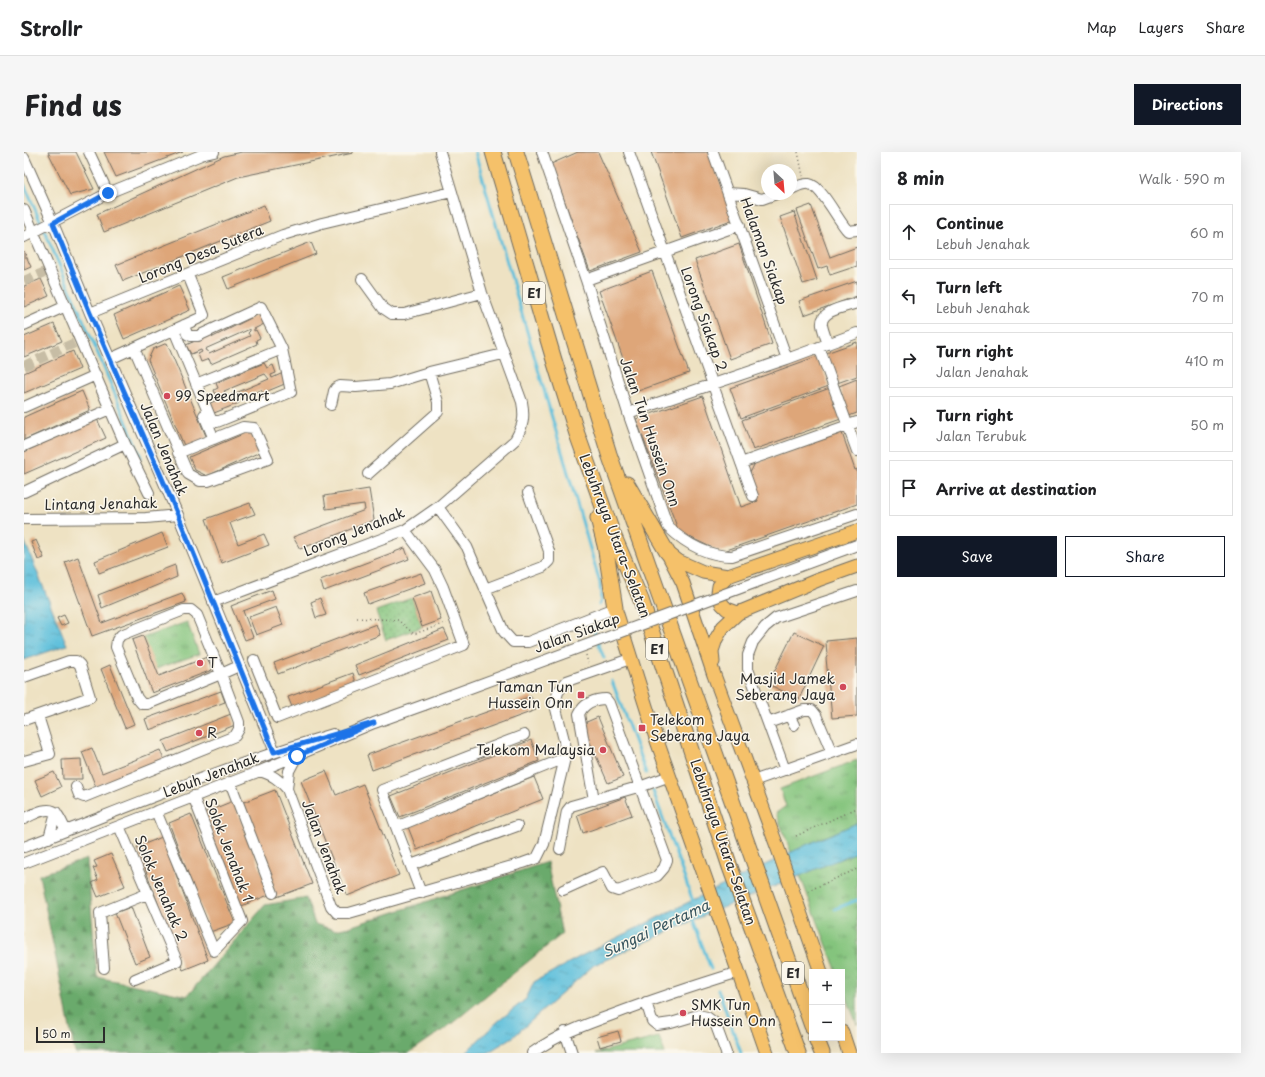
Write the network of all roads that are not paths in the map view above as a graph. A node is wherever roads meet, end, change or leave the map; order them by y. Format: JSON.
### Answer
{"nodes":[{"id":1,"x":89,"y":152,"type":"edge"},
{"id":2,"x":214,"y":152,"type":"edge"},
{"id":3,"x":440,"y":152,"type":"edge"},
{"id":4,"x":493,"y":152,"type":"edge"},
{"id":5,"x":516,"y":152,"type":"edge"},
{"id":6,"x":542,"y":152,"type":"edge"},
{"id":7,"x":629,"y":152,"type":"edge"},
{"id":8,"x":714,"y":152,"type":"edge"},
{"id":9,"x":24,"y":158,"type":"edge"},
{"id":10,"x":797,"y":187,"type":"edge"},
{"id":11,"x":452,"y":192,"type":"junction"},
{"id":12,"x":108,"y":193,"type":"junction"},
{"id":13,"x":728,"y":193,"type":"junction"},
{"id":14,"x":761,"y":199,"type":"edge"},
{"id":15,"x":24,"y":210,"type":"edge"},
{"id":16,"x":53,"y":223,"type":"junction"},
{"id":17,"x":740,"y":225,"type":"junction"},
{"id":18,"x":857,"y":230,"type":"edge"},
{"id":19,"x":35,"y":233,"type":"junction"},
{"id":20,"x":24,"y":238,"type":"edge"},
{"id":21,"x":665,"y":252,"type":"junction"},
{"id":22,"x":188,"y":275,"type":"junction"},
{"id":23,"x":362,"y":278,"type":"dead end"},
{"id":24,"x":586,"y":280,"type":"junction"},
{"id":25,"x":482,"y":293,"type":"junction"},
{"id":26,"x":857,"y":303,"type":"edge"},
{"id":27,"x":66,"y":306,"type":"junction"},
{"id":28,"x":90,"y":313,"type":"junction"},
{"id":29,"x":24,"y":325,"type":"edge"},
{"id":30,"x":184,"y":325,"type":"junction"},
{"id":31,"x":171,"y":331,"type":"junction"},
{"id":32,"x":857,"y":333,"type":"edge"},
{"id":33,"x":824,"y":345,"type":"junction"},
{"id":34,"x":134,"y":348,"type":"junction"},
{"id":35,"x":282,"y":349,"type":"junction"},
{"id":36,"x":503,"y":354,"type":"junction"},
{"id":37,"x":110,"y":359,"type":"junction"},
{"id":38,"x":788,"y":359,"type":"junction"},
{"id":39,"x":429,"y":372,"type":"junction"},
{"id":40,"x":96,"y":375,"type":"junction"},
{"id":41,"x":196,"y":384,"type":"junction"},
{"id":42,"x":713,"y":384,"type":"junction"},
{"id":43,"x":331,"y":405,"type":"dead end"},
{"id":44,"x":24,"y":407,"type":"edge"},
{"id":45,"x":110,"y":408,"type":"junction"},
{"id":46,"x":628,"y":413,"type":"junction"},
{"id":47,"x":852,"y":424,"type":"edge"},
{"id":48,"x":577,"y":434,"type":"junction"},
{"id":49,"x":214,"y":438,"type":"junction"},
{"id":50,"x":126,"y":444,"type":"junction"},
{"id":51,"x":24,"y":446,"type":"edge"},
{"id":52,"x":857,"y":451,"type":"edge"},
{"id":53,"x":178,"y":453,"type":"junction"},
{"id":54,"x":609,"y":454,"type":"junction"},
{"id":55,"x":741,"y":463,"type":"junction"},
{"id":56,"x":368,"y":474,"type":"dead end"},
{"id":57,"x":24,"y":492,"type":"edge"},
{"id":58,"x":149,"y":493,"type":"dead end"},
{"id":59,"x":528,"y":493,"type":"dead end"},
{"id":60,"x":753,"y":496,"type":"dead end"},
{"id":61,"x":438,"y":507,"type":"junction"},
{"id":62,"x":857,"y":514,"type":"edge"},
{"id":63,"x":178,"y":515,"type":"junction"},
{"id":64,"x":24,"y":519,"type":"edge"},
{"id":65,"x":405,"y":530,"type":"junction"},
{"id":66,"x":857,"y":531,"type":"edge"},
{"id":67,"x":857,"y":546,"type":"edge"},
{"id":68,"x":667,"y":552,"type":"junction"},
{"id":69,"x":857,"y":566,"type":"edge"},
{"id":70,"x":728,"y":576,"type":"junction"},
{"id":71,"x":485,"y":589,"type":"junction"},
{"id":72,"x":857,"y":591,"type":"edge"},
{"id":73,"x":213,"y":602,"type":"junction"},
{"id":74,"x":615,"y":608,"type":"junction"},
{"id":75,"x":738,"y":613,"type":"junction"},
{"id":76,"x":630,"y":659,"type":"junction"},
{"id":77,"x":254,"y":660,"type":"dead end"},
{"id":78,"x":239,"y":666,"type":"junction"},
{"id":79,"x":221,"y":674,"type":"junction"},
{"id":80,"x":714,"y":675,"type":"junction"},
{"id":81,"x":24,"y":677,"type":"edge"},
{"id":82,"x":789,"y":715,"type":"junction"},
{"id":83,"x":38,"y":716,"type":"junction"},
{"id":84,"x":24,"y":720,"type":"edge"},
{"id":85,"x":374,"y":723,"type":"junction"},
{"id":86,"x":768,"y":723,"type":"junction"},
{"id":87,"x":794,"y":725,"type":"dead end"},
{"id":88,"x":524,"y":735,"type":"dead end"},
{"id":89,"x":857,"y":744,"type":"edge"},
{"id":90,"x":274,"y":752,"type":"junction"},
{"id":91,"x":832,"y":753,"type":"junction"},
{"id":92,"x":297,"y":756,"type":"junction"},
{"id":93,"x":565,"y":758,"type":"junction"},
{"id":94,"x":24,"y":761,"type":"edge"},
{"id":95,"x":785,"y":770,"type":"junction"},
{"id":96,"x":260,"y":771,"type":"junction"},
{"id":97,"x":670,"y":776,"type":"junction"},
{"id":98,"x":753,"y":781,"type":"junction"},
{"id":99,"x":230,"y":782,"type":"junction"},
{"id":100,"x":639,"y":786,"type":"junction"},
{"id":101,"x":76,"y":787,"type":"dead end"},
{"id":102,"x":287,"y":789,"type":"junction"},
{"id":103,"x":193,"y":796,"type":"junction"},
{"id":104,"x":594,"y":800,"type":"junction"},
{"id":105,"x":156,"y":811,"type":"junction"},
{"id":106,"x":56,"y":812,"type":"junction"},
{"id":107,"x":24,"y":819,"type":"edge"},
{"id":108,"x":119,"y":826,"type":"junction"},
{"id":109,"x":517,"y":826,"type":"dead end"},
{"id":110,"x":396,"y":827,"type":"junction"},
{"id":111,"x":66,"y":831,"type":"junction"},
{"id":112,"x":49,"y":838,"type":"junction"},
{"id":113,"x":24,"y":847,"type":"edge"},
{"id":114,"x":560,"y":849,"type":"dead end"},
{"id":115,"x":24,"y":863,"type":"edge"},
{"id":116,"x":411,"y":865,"type":"junction"},
{"id":117,"x":563,"y":890,"type":"dead end"},
{"id":118,"x":148,"y":893,"type":"junction"},
{"id":119,"x":273,"y":893,"type":"dead end"},
{"id":120,"x":421,"y":893,"type":"junction"},
{"id":121,"x":104,"y":968,"type":"dead end"},
{"id":122,"x":820,"y":969,"type":"edge"},
{"id":123,"x":739,"y":972,"type":"junction"},
{"id":124,"x":135,"y":978,"type":"dead end"},
{"id":125,"x":646,"y":1002,"type":"junction"},
{"id":126,"x":809,"y":1018,"type":"edge"},
{"id":127,"x":565,"y":1032,"type":"junction"},
{"id":128,"x":817,"y":1041,"type":"edge"},
{"id":129,"x":845,"y":1041,"type":"edge"},
{"id":130,"x":532,"y":1053,"type":"edge"},
{"id":131,"x":572,"y":1053,"type":"edge"},
{"id":132,"x":726,"y":1053,"type":"edge"},
{"id":133,"x":768,"y":1053,"type":"edge"},
{"id":134,"x":798,"y":1053,"type":"edge"},
{"id":135,"x":822,"y":1053,"type":"edge"},
{"id":136,"x":849,"y":1053,"type":"edge"}],
"edges":[{"from":1,"to":12,"type":"street"},
{"from":2,"to":12,"type":"street"},
{"from":3,"to":11,"type":"street"},
{"from":4,"to":48,"type":"highway","name":"Lebuhraya Utara–Selatan","number":"E1"},
{"from":5,"to":54,"type":"highway","name":"Lebuhraya Utara–Selatan","number":"E1"},
{"from":6,"to":24,"type":"street","name":"Jalan Tun Hussein Onn"},
{"from":7,"to":21,"type":"street","name":"Lorong Siakap 2"},
{"from":8,"to":13,"type":"street","name":"Halaman Siakap"},
{"from":9,"to":16,"type":"street","name":"Jalan Jenahak"},
{"from":10,"to":18,"type":"street"},
{"from":11,"to":22,"type":"street","name":"Lorong Desa Sutera"},
{"from":11,"to":25,"type":"street"},
{"from":12,"to":16,"type":"street"},
{"from":13,"to":14,"type":"street"},
{"from":13,"to":17,"type":"street","name":"Halaman Siakap"},
{"from":15,"to":19,"type":"street"},
{"from":16,"to":19,"type":"street"},
{"from":16,"to":28,"type":"street","name":"Jalan Jenahak"},
{"from":17,"to":21,"type":"street"},
{"from":17,"to":38,"type":"street","name":"Halaman Siakap"},
{"from":19,"to":20,"type":"street"},
{"from":19,"to":27,"type":"street"},
{"from":21,"to":24,"type":"street"},
{"from":21,"to":42,"type":"street","name":"Lorong Siakap 2"},
{"from":22,"to":28,"type":"street","name":"Lorong Desa Sutera"},
{"from":22,"to":30,"type":"street"},
{"from":23,"to":25,"type":"street"},
{"from":24,"to":46,"type":"street","name":"Jalan Tun Hussein Onn"},
{"from":25,"to":36,"type":"street"},
{"from":26,"to":33,"type":"street"},
{"from":27,"to":29,"type":"street"},
{"from":27,"to":40,"type":"street"},
{"from":28,"to":37,"type":"street","name":"Jalan Jenahak"},
{"from":30,"to":31,"type":"street"},
{"from":30,"to":35,"type":"street"},
{"from":31,"to":34,"type":"street"},
{"from":31,"to":41,"type":"street"},
{"from":31,"to":49,"type":"street"},
{"from":32,"to":33,"type":"street"},
{"from":33,"to":38,"type":"street"},
{"from":33,"to":47,"type":"street"},
{"from":34,"to":37,"type":"street"},
{"from":34,"to":53,"type":"street"},
{"from":35,"to":41,"type":"street"},
{"from":35,"to":41,"type":"street"},
{"from":36,"to":39,"type":"street"},
{"from":36,"to":61,"type":"street","name":"Lorong Jenahak"},
{"from":37,"to":63,"type":"street","name":"Jalan Jenahak"},
{"from":38,"to":42,"type":"street"},
{"from":39,"to":43,"type":"street"},
{"from":39,"to":56,"type":"street"},
{"from":40,"to":44,"type":"street"},
{"from":40,"to":45,"type":"street"},
{"from":42,"to":46,"type":"street"},
{"from":42,"to":55,"type":"street","name":"Lorong Siakap 2"},
{"from":45,"to":50,"type":"street"},
{"from":45,"to":51,"type":"street"},
{"from":46,"to":62,"type":"street","name":"Jalan Tun Hussein Onn"},
{"from":47,"to":52,"type":"street"},
{"from":47,"to":55,"type":"street"},
{"from":48,"to":74,"type":"highway"},
{"from":48,"to":134,"type":"highway","name":"Lebuhraya Utara–Selatan","number":"E1"},
{"from":49,"to":53,"type":"street"},
{"from":49,"to":53,"type":"street"},
{"from":50,"to":57,"type":"street"},
{"from":50,"to":58,"type":"street"},
{"from":54,"to":68,"type":"highway"},
{"from":54,"to":126,"type":"highway","name":"Lebuhraya Utara–Selatan","number":"E1"},
{"from":55,"to":60,"type":"street","name":"Lorong Siakap 2"},
{"from":59,"to":71,"type":"street"},
{"from":61,"to":65,"type":"street","name":"Lorong Jenahak"},
{"from":61,"to":71,"type":"street"},
{"from":63,"to":64,"type":"street","name":"Lintang Jenahak"},
{"from":63,"to":73,"type":"street","name":"Jalan Jenahak"},
{"from":65,"to":73,"type":"street","name":"Lorong Jenahak"},
{"from":65,"to":77,"type":"street"},
{"from":66,"to":70,"type":"main road"},
{"from":67,"to":85,"type":"street","name":"Jalan Siakap","bridge":true},
{"from":68,"to":70,"type":"main road"},
{"from":68,"to":80,"type":"main road"},
{"from":69,"to":75,"type":"main road"},
{"from":70,"to":75,"type":"main road"},
{"from":71,"to":74,"type":"street"},
{"from":72,"to":86,"type":"street"},
{"from":73,"to":78,"type":"street","name":"Jalan Jenahak"},
{"from":74,"to":76,"type":"main road"},
{"from":75,"to":80,"type":"main road"},
{"from":76,"to":93,"type":"street"},
{"from":76,"to":97,"type":"main road"},
{"from":78,"to":79,"type":"street"},
{"from":78,"to":90,"type":"street","name":"Jalan Jenahak"},
{"from":79,"to":79,"type":"street"},
{"from":79,"to":101,"type":"street"},
{"from":80,"to":98,"type":"main road"},
{"from":81,"to":83,"type":"street"},
{"from":82,"to":86,"type":"street"},
{"from":82,"to":87,"type":"street"},
{"from":82,"to":91,"type":"street"},
{"from":83,"to":84,"type":"street"},
{"from":83,"to":94,"type":"street"},
{"from":85,"to":90,"type":"street","name":"Lebuh Jenahak"},
{"from":85,"to":92,"type":"street","name":"Lebuh Jenahak"},
{"from":86,"to":95,"type":"street"},
{"from":88,"to":110,"type":"street"},
{"from":89,"to":91,"type":"street"},
{"from":90,"to":111,"type":"street","name":"Lebuh Jenahak"},
{"from":91,"to":95,"type":"street"},
{"from":92,"to":96,"type":"street","name":"Lebuh Jenahak"},
{"from":92,"to":102,"type":"street","name":"Jalan Jenahak"},
{"from":93,"to":110,"type":"street"},
{"from":93,"to":120,"type":"street"},
{"from":95,"to":98,"type":"street"},
{"from":96,"to":99,"type":"street","name":"Lebuh Jenahak"},
{"from":96,"to":102,"type":"street","name":"Jalan Jenahak"},
{"from":97,"to":100,"type":"street"},
{"from":97,"to":123,"type":"main road"},
{"from":98,"to":122,"type":"main road"},
{"from":99,"to":103,"type":"street","name":"Lebuh Jenahak"},
{"from":99,"to":119,"type":"street"},
{"from":100,"to":104,"type":"street"},
{"from":100,"to":104,"type":"street"},
{"from":100,"to":117,"type":"street"},
{"from":102,"to":120,"type":"street","name":"Jalan Jenahak"},
{"from":103,"to":105,"type":"street","name":"Lebuh Jenahak"},
{"from":103,"to":105,"type":"street","name":"Solok Jenahak 1"},
{"from":104,"to":114,"type":"street"},
{"from":105,"to":108,"type":"street","name":"Lebuh Jenahak"},
{"from":106,"to":107,"type":"street"},
{"from":106,"to":111,"type":"street"},
{"from":106,"to":112,"type":"street"},
{"from":108,"to":115,"type":"street","name":"Lebuh Jenahak"},
{"from":108,"to":118,"type":"street","name":"Solok Jenahak 2"},
{"from":109,"to":116,"type":"street"},
{"from":110,"to":116,"type":"street"},
{"from":111,"to":112,"type":"street","name":"Lebuh Jenahak"},
{"from":112,"to":113,"type":"street","name":"Lebuh Jenahak"},
{"from":116,"to":120,"type":"street"},
{"from":118,"to":121,"type":"street"},
{"from":118,"to":124,"type":"street","name":"Solok Jenahak 2"},
{"from":123,"to":125,"type":"street"},
{"from":123,"to":133,"type":"main road"},
{"from":125,"to":127,"type":"street"},
{"from":125,"to":132,"type":"street"},
{"from":127,"to":130,"type":"street"},
{"from":127,"to":131,"type":"street"},
{"from":128,"to":135,"type":"highway"},
{"from":129,"to":136,"type":"main road"}]}
